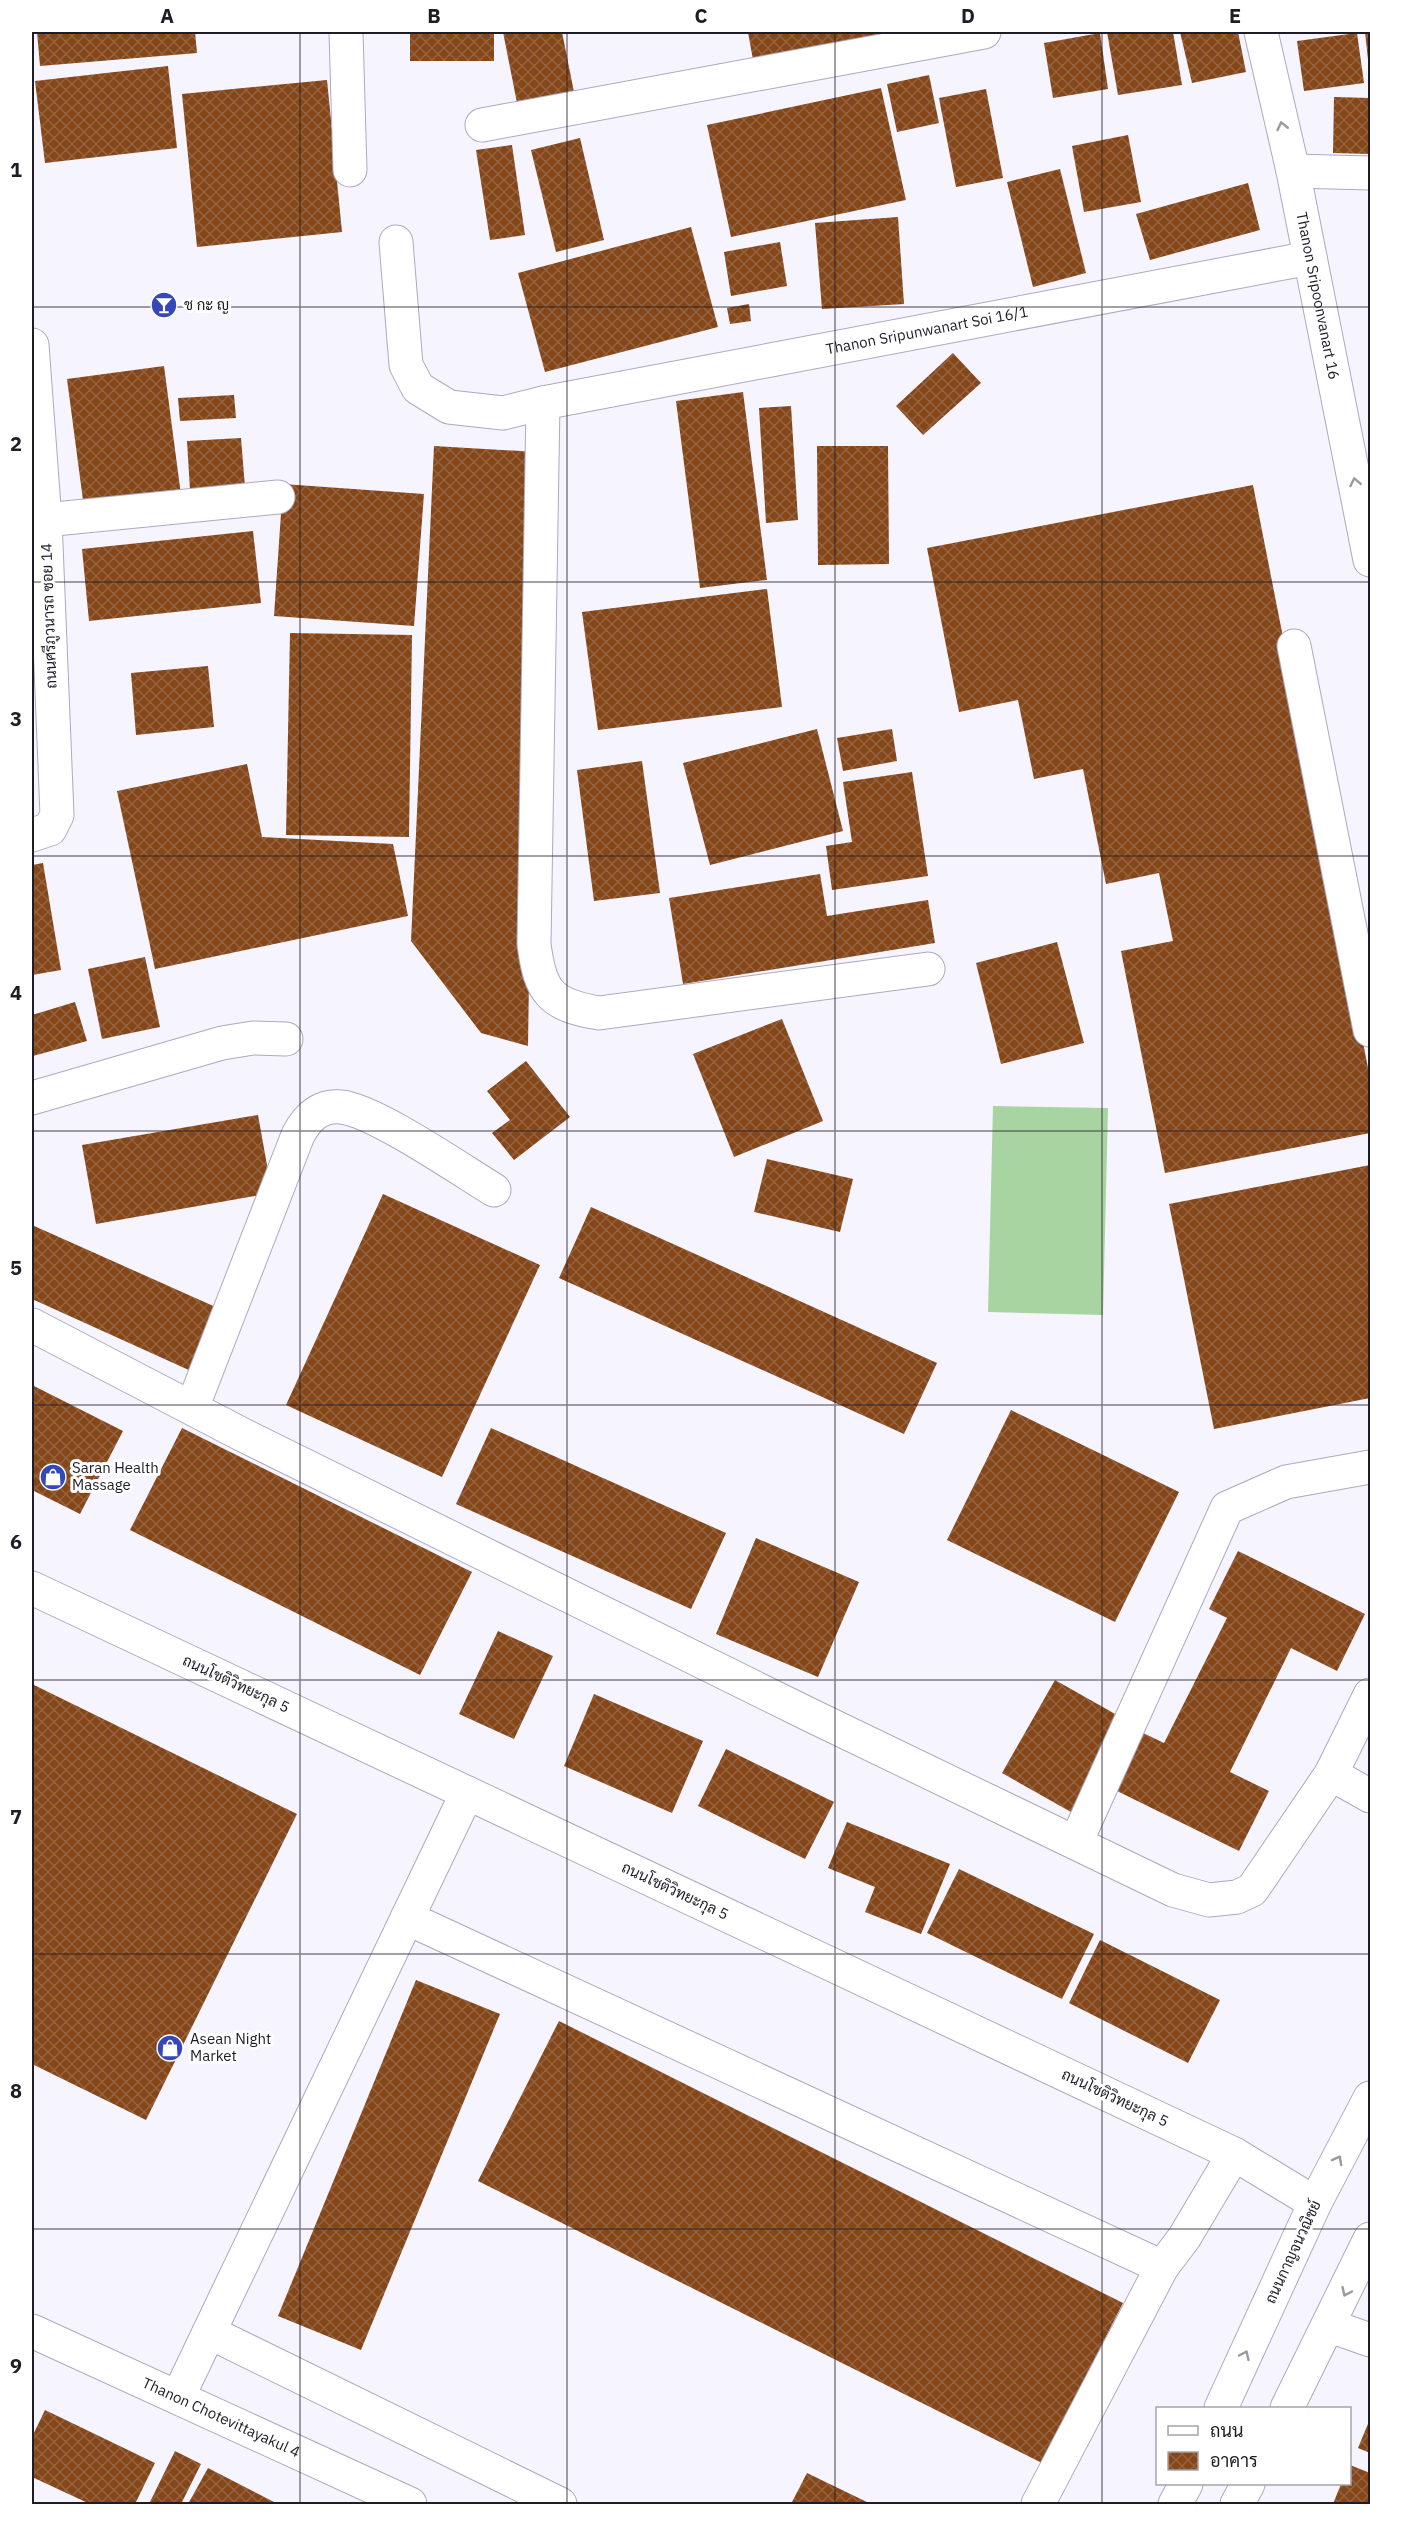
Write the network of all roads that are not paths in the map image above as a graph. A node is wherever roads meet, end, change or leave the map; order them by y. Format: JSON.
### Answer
{"nodes":[{"id":1,"x":346,"y":32,"type":"edge"},
{"id":2,"x":984,"y":32,"type":"edge"},
{"id":3,"x":1261,"y":32,"type":"edge"},
{"id":4,"x":482,"y":125,"type":"dead end"},
{"id":5,"x":350,"y":170,"type":"dead end"},
{"id":6,"x":1293,"y":171,"type":"junction"},
{"id":7,"x":1371,"y":173,"type":"edge"},
{"id":8,"x":396,"y":243,"type":"dead end"},
{"id":9,"x":1310,"y":258,"type":"junction"},
{"id":10,"x":32,"y":345,"type":"edge"},
{"id":11,"x":543,"y":403,"type":"junction"},
{"id":12,"x":278,"y":497,"type":"dead end"},
{"id":13,"x":45,"y":520,"type":"junction"},
{"id":14,"x":1371,"y":560,"type":"edge"},
{"id":15,"x":1294,"y":646,"type":"dead end"},
{"id":16,"x":32,"y":835,"type":"edge"},
{"id":17,"x":928,"y":969,"type":"dead end"},
{"id":18,"x":1371,"y":1030,"type":"edge"},
{"id":19,"x":286,"y":1039,"type":"dead end"},
{"id":20,"x":32,"y":1098,"type":"edge"},
{"id":21,"x":494,"y":1190,"type":"dead end"},
{"id":22,"x":32,"y":1325,"type":"edge"},
{"id":23,"x":192,"y":1408,"type":"junction"},
{"id":24,"x":1371,"y":1467,"type":"edge"},
{"id":25,"x":32,"y":1588,"type":"edge"},
{"id":26,"x":1371,"y":1695,"type":"edge"},
{"id":27,"x":1331,"y":1774,"type":"junction"},
{"id":28,"x":467,"y":1793,"type":"junction"},
{"id":29,"x":1371,"y":1796,"type":"edge"},
{"id":30,"x":1076,"y":1842,"type":"junction"},
{"id":31,"x":407,"y":1918,"type":"junction"},
{"id":32,"x":1371,"y":2098,"type":"edge"},
{"id":33,"x":1234,"y":2154,"type":"junction"},
{"id":34,"x":1315,"y":2203,"type":"junction"},
{"id":35,"x":1371,"y":2239,"type":"edge"},
{"id":36,"x":1162,"y":2267,"type":"junction"},
{"id":37,"x":1330,"y":2326,"type":"junction"},
{"id":38,"x":32,"y":2331,"type":"edge"},
{"id":39,"x":209,"y":2332,"type":"junction"},
{"id":40,"x":1371,"y":2340,"type":"edge"},
{"id":41,"x":178,"y":2397,"type":"junction"},
{"id":42,"x":1222,"y":2407,"type":"edge"},
{"id":43,"x":1288,"y":2407,"type":"edge"},
{"id":44,"x":1185,"y":2485,"type":"edge"},
{"id":45,"x":1248,"y":2485,"type":"edge"},
{"id":46,"x":411,"y":2505,"type":"edge"},
{"id":47,"x":560,"y":2505,"type":"edge"},
{"id":48,"x":1038,"y":2505,"type":"edge"},
{"id":49,"x":1175,"y":2505,"type":"edge"},
{"id":50,"x":1238,"y":2505,"type":"edge"}],
"edges":[{"from":1,"to":5,"type":"street"},
{"from":2,"to":4,"type":"street"},
{"from":6,"to":3,"type":"street","name":"Thanon Sripoonvanart 16","one_way":true},
{"from":6,"to":7,"type":"street"},
{"from":6,"to":9,"type":"street","name":"Thanon Sripoonvanart 16"},
{"from":8,"to":11,"type":"street","name":"Thanon Sripunwanart Soi 16/1"},
{"from":9,"to":11,"type":"street","name":"Thanon Sripunwanart Soi 16/1"},
{"from":14,"to":9,"type":"street","name":"Thanon Sripoonvanart 16","one_way":true},
{"from":10,"to":13,"type":"street","name":"ถนนศรีภูวนารถ ซอย 14"},
{"from":11,"to":17,"type":"street"},
{"from":12,"to":13,"type":"street"},
{"from":13,"to":16,"type":"street","name":"ถนนศรีภูวนารถ ซอย 14"},
{"from":15,"to":18,"type":"street"},
{"from":19,"to":20,"type":"street"},
{"from":21,"to":23,"type":"street"},
{"from":22,"to":23,"type":"street"},
{"from":23,"to":30,"type":"street"},
{"from":24,"to":30,"type":"street"},
{"from":25,"to":28,"type":"street","name":"ถนนโชติวิทยะกุล 5"},
{"from":26,"to":27,"type":"street"},
{"from":27,"to":29,"type":"street"},
{"from":27,"to":30,"type":"street"},
{"from":28,"to":31,"type":"street"},
{"from":28,"to":33,"type":"street","name":"ถนนโชติวิทยะกุล 5"},
{"from":31,"to":36,"type":"street"},
{"from":31,"to":39,"type":"street"},
{"from":34,"to":32,"type":"street","name":"ถนนกาญจนวณิชย์","one_way":true},
{"from":33,"to":34,"type":"street","name":"ถนนโชติวิทยะกุล 5"},
{"from":33,"to":36,"type":"street"},
{"from":42,"to":34,"type":"street","name":"ถนนกาญจนวณิชย์","one_way":true},
{"from":35,"to":37,"type":"street","one_way":true},
{"from":36,"to":48,"type":"street"},
{"from":37,"to":40,"type":"street"},
{"from":37,"to":43,"type":"street"},
{"from":38,"to":41,"type":"street","name":"Thanon Chotevittayakul 4"},
{"from":39,"to":41,"type":"street"},
{"from":39,"to":47,"type":"street"},
{"from":41,"to":46,"type":"street","name":"Thanon Chotevittayakul 4"},
{"from":44,"to":49,"type":"street"},
{"from":45,"to":50,"type":"street"}]}
